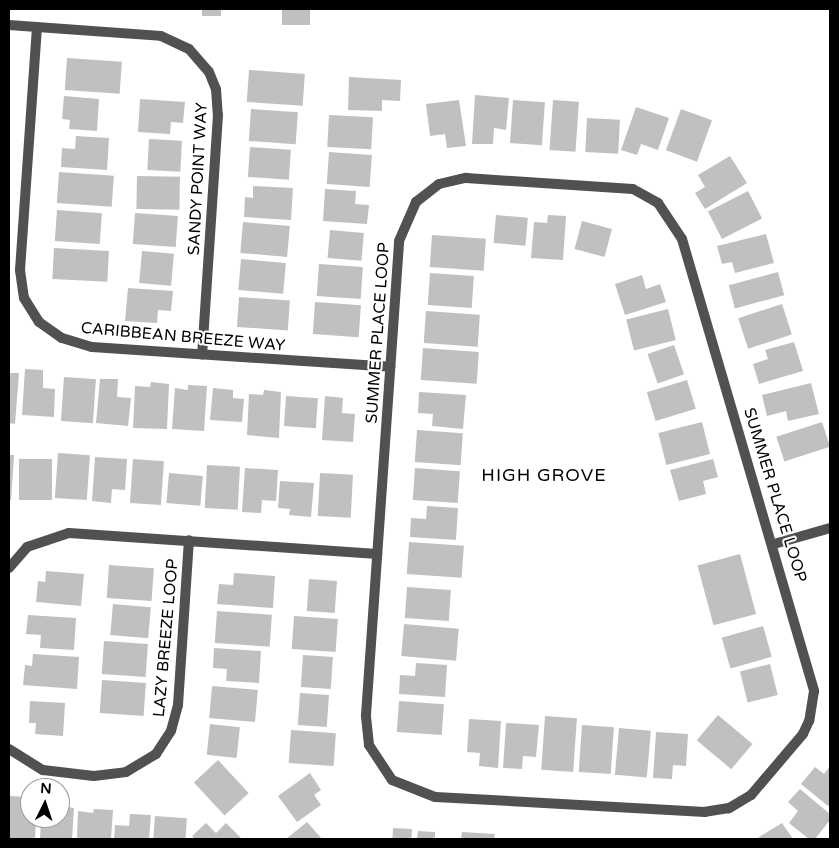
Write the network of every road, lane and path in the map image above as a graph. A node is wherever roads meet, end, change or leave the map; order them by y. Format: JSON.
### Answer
{"nodes":[{"id":1,"x":9,"y":26,"type":"edge"},
{"id":2,"x":37,"y":27,"type":"junction"},
{"id":3,"x":202,"y":354,"type":"junction"},
{"id":4,"x":390,"y":367,"type":"junction"},
{"id":5,"x":830,"y":528,"type":"edge"},
{"id":6,"x":189,"y":540,"type":"junction"},
{"id":7,"x":774,"y":544,"type":"junction"},
{"id":8,"x":377,"y":554,"type":"junction"},
{"id":9,"x":9,"y":568,"type":"edge"},
{"id":10,"x":9,"y":749,"type":"edge"}],
"edges":[{"from":1,"to":2,"type":"street","name":"SANDY POINT WAY"},
{"from":2,"to":3,"type":"street","name":"SANDY POINT WAY"},
{"from":2,"to":3,"type":"street","name":"CARIBBEAN BREEZE WAY"},
{"from":3,"to":4,"type":"street","name":"CARIBBEAN BREEZE WAY"},
{"from":4,"to":7,"type":"street","name":"SUMMER PLACE LOOP"},
{"from":4,"to":8,"type":"street","name":"SUMMER PLACE LOOP"},
{"from":5,"to":7,"type":"street"},
{"from":6,"to":8,"type":"street","name":"LAZY BREEZE LOOP"},
{"from":6,"to":9,"type":"street","name":"LAZY BREEZE LOOP"},
{"from":6,"to":10,"type":"street","name":"LAZY BREEZE LOOP"},
{"from":7,"to":8,"type":"street","name":"SUMMER PLACE LOOP"}]}
